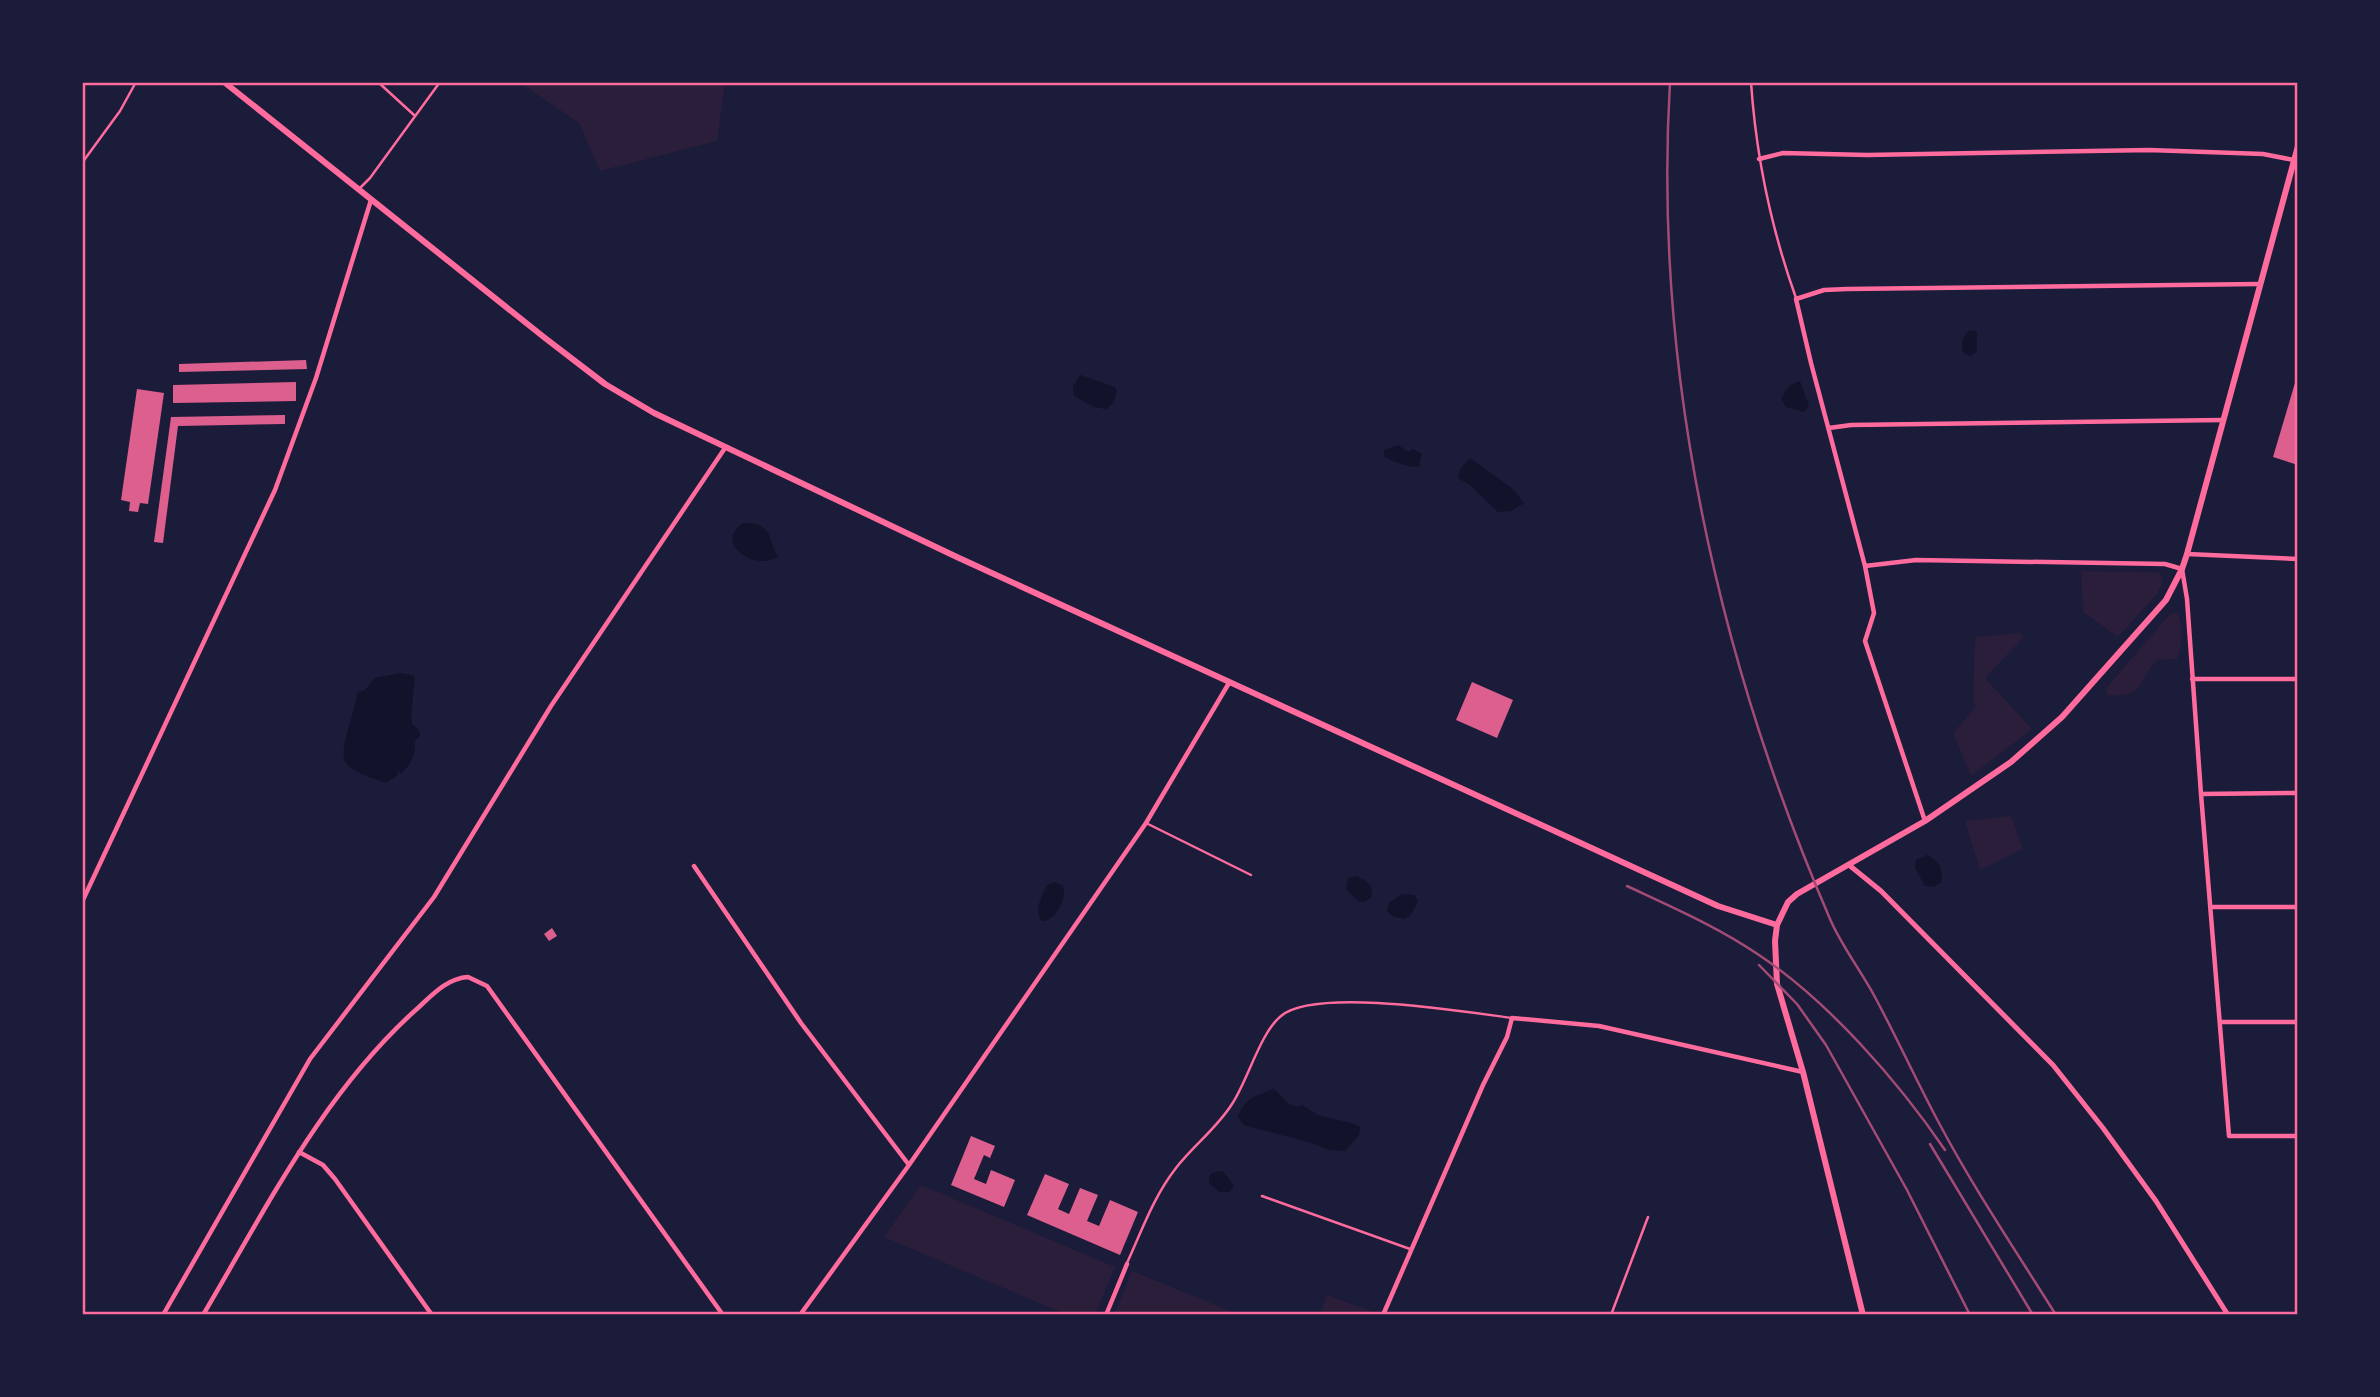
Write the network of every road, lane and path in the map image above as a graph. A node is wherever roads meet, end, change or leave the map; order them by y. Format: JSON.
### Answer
{"nodes":[{"id":1,"x":136,"y":82,"type":"edge"},
{"id":2,"x":224,"y":82,"type":"edge"},
{"id":3,"x":378,"y":82,"type":"edge"},
{"id":4,"x":440,"y":82,"type":"edge"},
{"id":5,"x":1751,"y":82,"type":"edge"},
{"id":6,"x":415,"y":116,"type":"junction"},
{"id":7,"x":2298,"y":146,"type":"edge"},
{"id":8,"x":1759,"y":159,"type":"junction"},
{"id":9,"x":2294,"y":160,"type":"junction"},
{"id":10,"x":82,"y":163,"type":"edge"},
{"id":11,"x":358,"y":190,"type":"junction"},
{"id":12,"x":371,"y":200,"type":"junction"},
{"id":13,"x":2259,"y":284,"type":"junction"},
{"id":14,"x":1796,"y":299,"type":"junction"},
{"id":15,"x":2223,"y":420,"type":"junction"},
{"id":16,"x":1829,"y":428,"type":"junction"},
{"id":17,"x":724,"y":448,"type":"junction"},
{"id":18,"x":2187,"y":554,"type":"junction"},
{"id":19,"x":2298,"y":559,"type":"edge"},
{"id":20,"x":1865,"y":566,"type":"junction"},
{"id":21,"x":2182,"y":569,"type":"junction"},
{"id":22,"x":2192,"y":679,"type":"junction"},
{"id":23,"x":2298,"y":679,"type":"edge"},
{"id":24,"x":1229,"y":683,"type":"junction"},
{"id":25,"x":2298,"y":793,"type":"edge"},
{"id":26,"x":2201,"y":794,"type":"junction"},
{"id":27,"x":1925,"y":821,"type":"junction"},
{"id":28,"x":1146,"y":822,"type":"junction"},
{"id":29,"x":1849,"y":865,"type":"junction"},
{"id":30,"x":694,"y":866,"type":"dead end"},
{"id":31,"x":1251,"y":875,"type":"dead end"},
{"id":32,"x":82,"y":902,"type":"edge"},
{"id":33,"x":2212,"y":906,"type":"junction"},
{"id":34,"x":2298,"y":907,"type":"edge"},
{"id":35,"x":1777,"y":926,"type":"junction"},
{"id":36,"x":1512,"y":1018,"type":"junction"},
{"id":37,"x":2220,"y":1022,"type":"junction"},
{"id":38,"x":2298,"y":1022,"type":"edge"},
{"id":39,"x":1803,"y":1072,"type":"junction"},
{"id":40,"x":2298,"y":1136,"type":"edge"},
{"id":41,"x":299,"y":1152,"type":"junction"},
{"id":42,"x":909,"y":1165,"type":"junction"},
{"id":43,"x":1262,"y":1196,"type":"dead end"},
{"id":44,"x":1648,"y":1217,"type":"dead end"},
{"id":45,"x":1411,"y":1250,"type":"junction"},
{"id":46,"x":1127,"y":1264,"type":"joint"},
{"id":47,"x":163,"y":1315,"type":"edge"},
{"id":48,"x":203,"y":1315,"type":"edge"},
{"id":49,"x":432,"y":1315,"type":"edge"},
{"id":50,"x":723,"y":1315,"type":"edge"},
{"id":51,"x":800,"y":1315,"type":"edge"},
{"id":52,"x":1106,"y":1315,"type":"edge"},
{"id":53,"x":1383,"y":1315,"type":"edge"},
{"id":54,"x":1611,"y":1315,"type":"edge"},
{"id":55,"x":1863,"y":1315,"type":"edge"},
{"id":56,"x":2228,"y":1315,"type":"edge"}],
"edges":[{"from":1,"to":10,"type":"lane"},
{"from":2,"to":11,"type":"main road"},
{"from":3,"to":6,"type":"lane"},
{"from":4,"to":6,"type":"lane"},
{"from":5,"to":8,"type":"lane"},
{"from":6,"to":11,"type":"lane"},
{"from":7,"to":9,"type":"main road"},
{"from":8,"to":9,"type":"street"},
{"from":8,"to":14,"type":"lane"},
{"from":9,"to":13,"type":"main road"},
{"from":11,"to":12,"type":"main road"},
{"from":12,"to":17,"type":"main road"},
{"from":12,"to":32,"type":"street"},
{"from":13,"to":14,"type":"street"},
{"from":13,"to":15,"type":"main road"},
{"from":14,"to":16,"type":"street"},
{"from":15,"to":16,"type":"street"},
{"from":15,"to":18,"type":"main road"},
{"from":16,"to":20,"type":"street"},
{"from":17,"to":24,"type":"main road"},
{"from":17,"to":47,"type":"street"},
{"from":18,"to":19,"type":"street"},
{"from":18,"to":21,"type":"main road"},
{"from":20,"to":21,"type":"street"},
{"from":20,"to":27,"type":"street"},
{"from":21,"to":22,"type":"street"},
{"from":21,"to":27,"type":"main road"},
{"from":22,"to":23,"type":"street"},
{"from":22,"to":26,"type":"street"},
{"from":24,"to":28,"type":"street"},
{"from":24,"to":35,"type":"main road"},
{"from":25,"to":26,"type":"street"},
{"from":26,"to":33,"type":"street"},
{"from":27,"to":29,"type":"main road"},
{"from":28,"to":31,"type":"lane"},
{"from":28,"to":42,"type":"street"},
{"from":29,"to":35,"type":"main road"},
{"from":29,"to":56,"type":"street"},
{"from":30,"to":42,"type":"street"},
{"from":33,"to":34,"type":"street"},
{"from":33,"to":37,"type":"street"},
{"from":35,"to":39,"type":"main road"},
{"from":36,"to":39,"type":"street"},
{"from":36,"to":45,"type":"street"},
{"from":36,"to":46,"type":"lane"},
{"from":37,"to":38,"type":"street"},
{"from":37,"to":40,"type":"street"},
{"from":39,"to":55,"type":"main road"},
{"from":41,"to":48,"type":"street"},
{"from":41,"to":49,"type":"street"},
{"from":41,"to":50,"type":"street"},
{"from":42,"to":51,"type":"street"},
{"from":43,"to":45,"type":"lane"},
{"from":44,"to":54,"type":"lane"},
{"from":45,"to":53,"type":"street"},
{"from":46,"to":52,"type":"street"}]}
